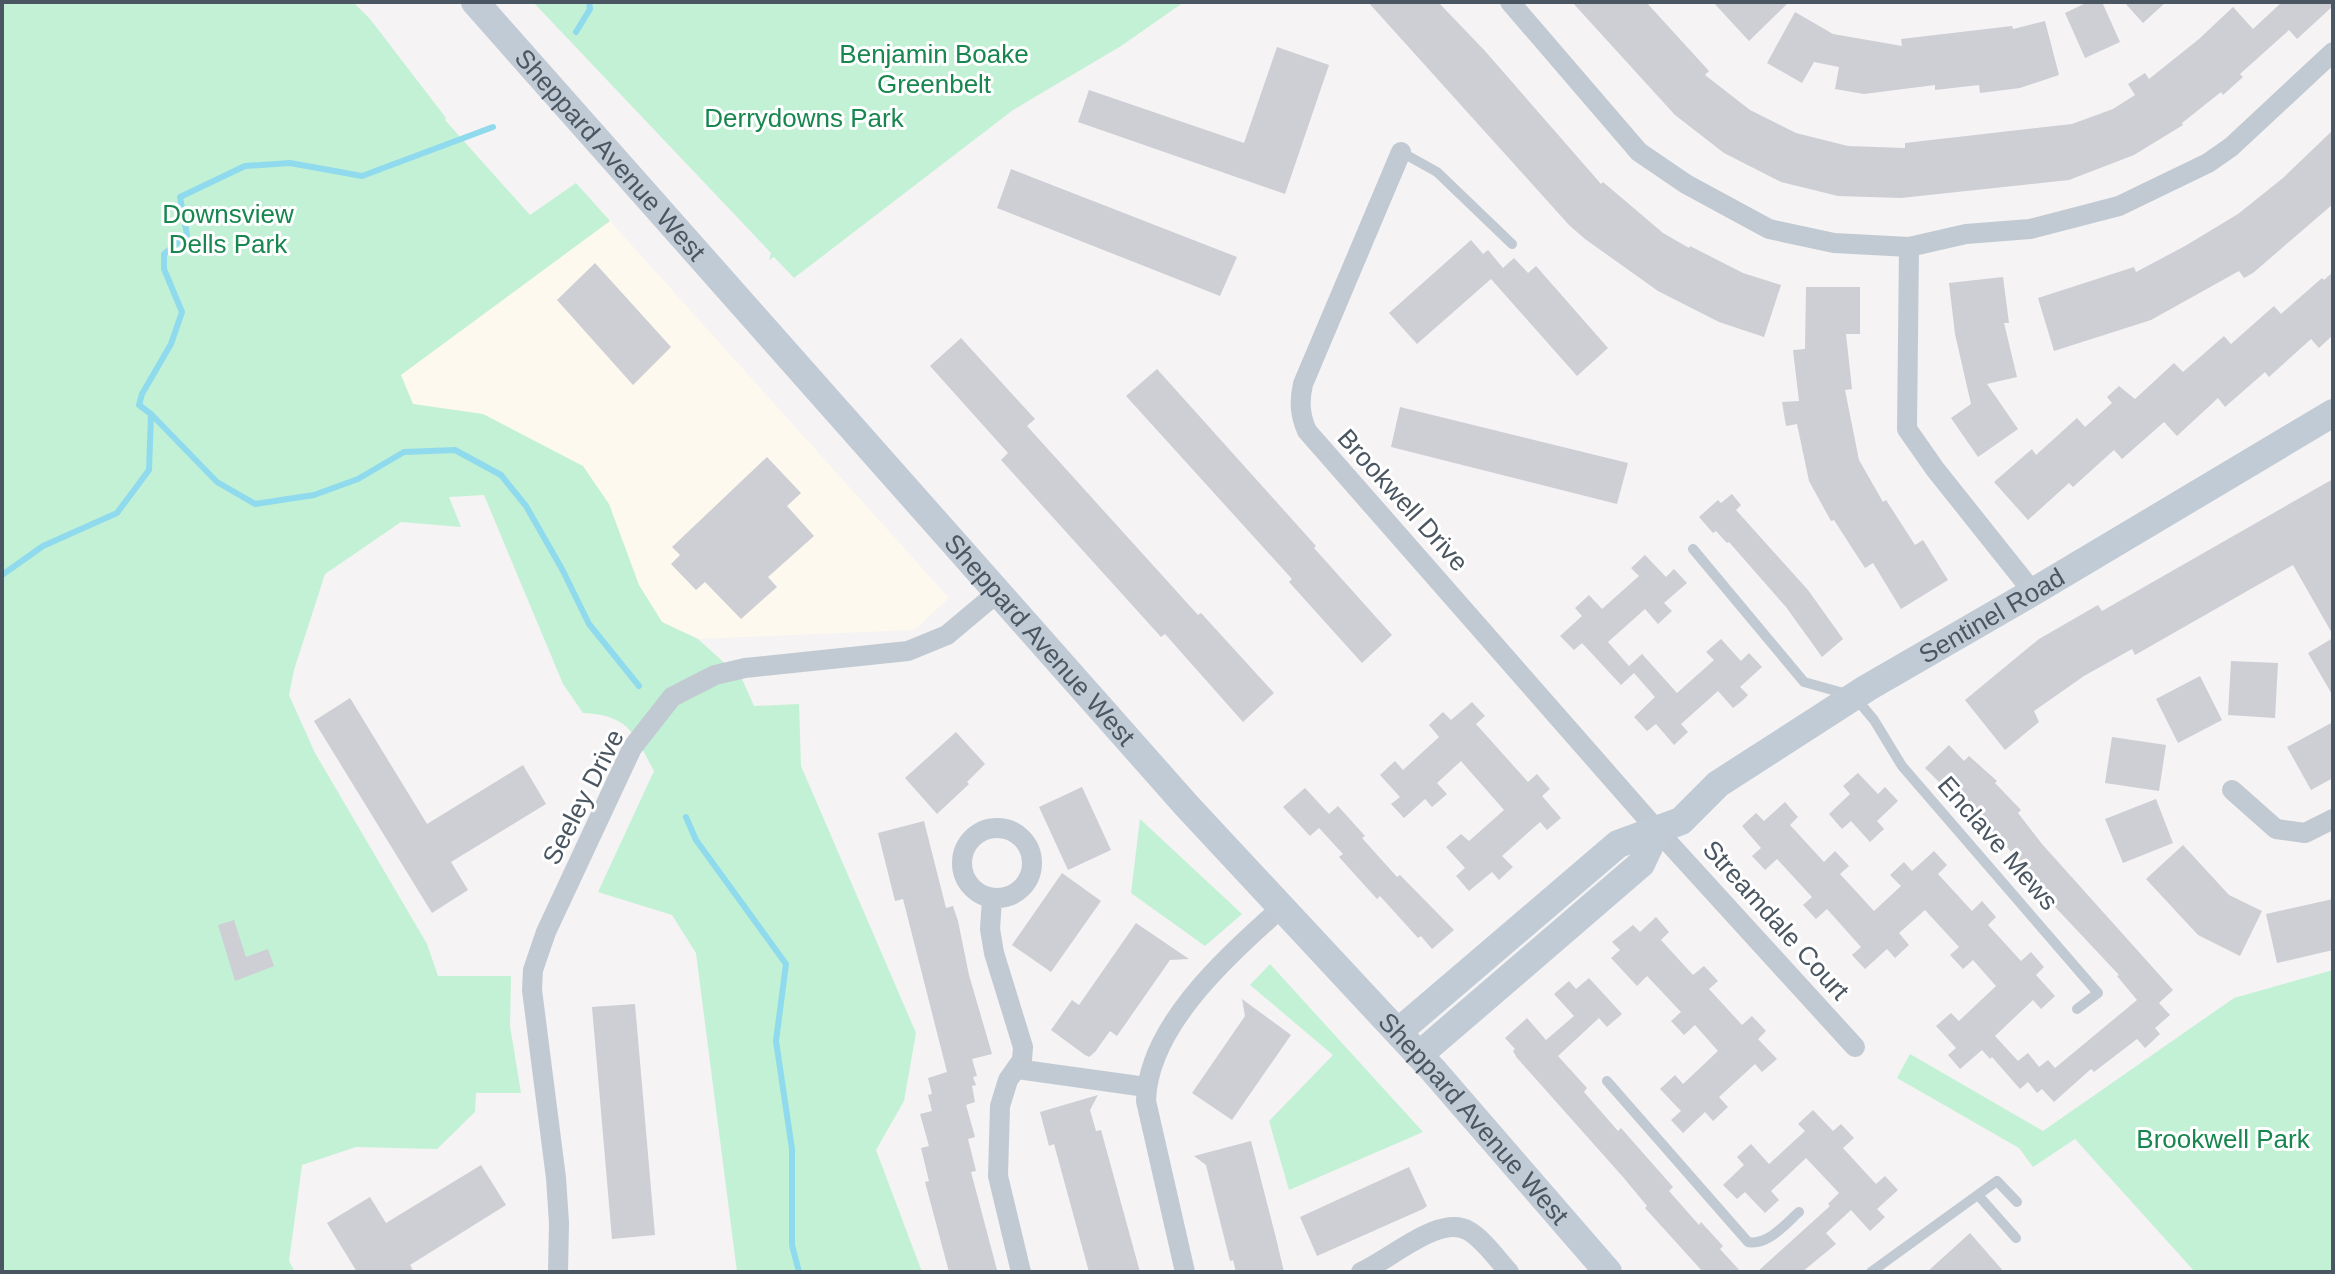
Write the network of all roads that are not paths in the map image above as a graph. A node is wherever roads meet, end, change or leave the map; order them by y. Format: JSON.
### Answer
{"nodes":[{"id":1,"x":475,"y":2,"type":"edge"},
{"id":2,"x":1510,"y":2,"type":"edge"},
{"id":3,"x":2333,"y":52,"type":"edge"},
{"id":4,"x":1401,"y":152,"type":"joint"},
{"id":5,"x":1512,"y":244,"type":"dead end"},
{"id":6,"x":1909,"y":247,"type":"junction"},
{"id":7,"x":2333,"y":413,"type":"edge"},
{"id":8,"x":1693,"y":549,"type":"dead end"},
{"id":9,"x":2033,"y":592,"type":"junction"},
{"id":10,"x":997,"y":593,"type":"junction"},
{"id":11,"x":1854,"y":696,"type":"junction"},
{"id":12,"x":2232,"y":790,"type":"dead end"},
{"id":13,"x":2333,"y":819,"type":"edge"},
{"id":14,"x":1657,"y":830,"type":"junction"},
{"id":15,"x":992,"y":899,"type":"dead end"},
{"id":16,"x":1281,"y":908,"type":"junction"},
{"id":17,"x":2077,"y":1009,"type":"dead end"},
{"id":18,"x":1398,"y":1032,"type":"junction"},
{"id":19,"x":1855,"y":1047,"type":"dead end"},
{"id":20,"x":1419,"y":1055,"type":"junction"},
{"id":21,"x":1016,"y":1069,"type":"junction"},
{"id":22,"x":1607,"y":1081,"type":"dead end"},
{"id":23,"x":1146,"y":1087,"type":"junction"},
{"id":24,"x":1978,"y":1195,"type":"junction"},
{"id":25,"x":2017,"y":1202,"type":"dead end"},
{"id":26,"x":1799,"y":1212,"type":"dead end"},
{"id":27,"x":2016,"y":1238,"type":"dead end"},
{"id":28,"x":558,"y":1272,"type":"edge"},
{"id":29,"x":1021,"y":1272,"type":"edge"},
{"id":30,"x":1185,"y":1272,"type":"edge"},
{"id":31,"x":1361,"y":1272,"type":"edge"},
{"id":32,"x":1509,"y":1272,"type":"edge"},
{"id":33,"x":1608,"y":1272,"type":"edge"},
{"id":34,"x":1871,"y":1272,"type":"edge"}],
"edges":[{"from":1,"to":10,"type":"main road","name":"Sheppard Avenue West"},
{"from":2,"to":6,"type":"street"},
{"from":3,"to":6,"type":"street"},
{"from":4,"to":5,"type":"lane"},
{"from":4,"to":14,"type":"street","name":"Brookwell Drive"},
{"from":6,"to":9,"type":"street"},
{"from":7,"to":9,"type":"main road","name":"Sentinel Road"},
{"from":8,"to":11,"type":"lane"},
{"from":9,"to":11,"type":"main road","name":"Sentinel Road"},
{"from":10,"to":16,"type":"main road","name":"Sheppard Avenue West"},
{"from":10,"to":28,"type":"street","name":"Seeley Drive"},
{"from":11,"to":14,"type":"main road","name":"Sentinel Road"},
{"from":11,"to":17,"type":"lane","name":"Enclave Mews"},
{"from":12,"to":13,"type":"street"},
{"from":14,"to":18,"type":"main road","name":"Sentinel Road"},
{"from":14,"to":19,"type":"street","name":"Streamdale Court"},
{"from":14,"to":20,"type":"main road"},
{"from":15,"to":21,"type":"street"},
{"from":16,"to":18,"type":"main road","name":"Sheppard Avenue West"},
{"from":16,"to":23,"type":"street"},
{"from":18,"to":20,"type":"main road","name":"Sheppard Avenue West"},
{"from":20,"to":33,"type":"main road","name":"Sheppard Avenue West"},
{"from":21,"to":23,"type":"street"},
{"from":21,"to":29,"type":"street"},
{"from":22,"to":26,"type":"lane"},
{"from":23,"to":30,"type":"street"},
{"from":24,"to":25,"type":"lane"},
{"from":24,"to":27,"type":"lane"},
{"from":24,"to":34,"type":"lane"},
{"from":31,"to":32,"type":"street"}]}
